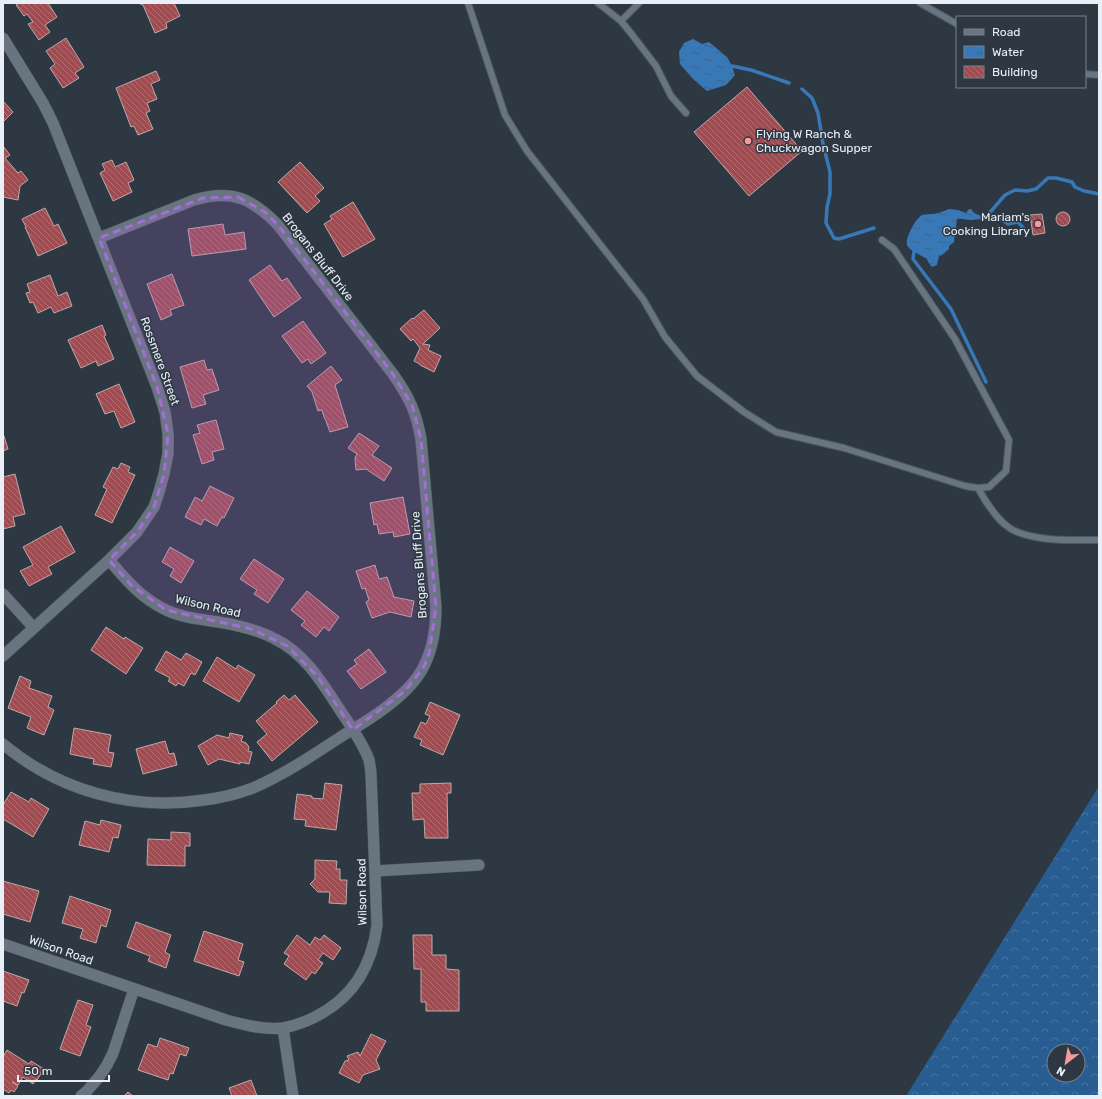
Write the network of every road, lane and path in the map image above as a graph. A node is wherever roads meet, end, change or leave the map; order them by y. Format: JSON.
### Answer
{"nodes":[{"id":1,"x":468,"y":3,"type":"edge"},
{"id":2,"x":598,"y":3,"type":"edge"},
{"id":3,"x":639,"y":3,"type":"edge"},
{"id":4,"x":920,"y":3,"type":"edge"},
{"id":5,"x":621,"y":21,"type":"junction"},
{"id":6,"x":956,"y":23,"type":"edge"},
{"id":7,"x":3,"y":38,"type":"edge"},
{"id":8,"x":1086,"y":74,"type":"edge"},
{"id":9,"x":1099,"y":75,"type":"edge"},
{"id":10,"x":686,"y":113,"type":"dead end"},
{"id":11,"x":99,"y":238,"type":"junction"},
{"id":12,"x":882,"y":240,"type":"dead end"},
{"id":13,"x":978,"y":488,"type":"junction"},
{"id":14,"x":1099,"y":540,"type":"edge"},
{"id":15,"x":109,"y":560,"type":"junction"},
{"id":16,"x":3,"y":594,"type":"edge"},
{"id":17,"x":34,"y":628,"type":"junction"},
{"id":18,"x":3,"y":656,"type":"edge"},
{"id":19,"x":353,"y":730,"type":"junction"},
{"id":20,"x":3,"y":744,"type":"edge"},
{"id":21,"x":479,"y":865,"type":"dead end"},
{"id":22,"x":375,"y":871,"type":"junction"},
{"id":23,"x":3,"y":944,"type":"edge"},
{"id":24,"x":134,"y":989,"type":"junction"},
{"id":25,"x":283,"y":1028,"type":"junction"},
{"id":26,"x":81,"y":1096,"type":"edge"},
{"id":27,"x":293,"y":1096,"type":"edge"}],
"edges":[{"from":1,"to":13,"type":"lane"},
{"from":2,"to":5,"type":"lane"},
{"from":3,"to":5,"type":"lane"},
{"from":4,"to":6,"type":"lane"},
{"from":5,"to":10,"type":"lane"},
{"from":7,"to":11,"type":"street","name":"Rossmere Street"},
{"from":8,"to":9,"type":"lane"},
{"from":11,"to":15,"type":"street","name":"Rossmere Street"},
{"from":11,"to":19,"type":"street","name":"Brogans Bluff Drive"},
{"from":12,"to":13,"type":"lane"},
{"from":13,"to":14,"type":"lane"},
{"from":15,"to":17,"type":"street","name":"Rossmere Street"},
{"from":15,"to":19,"type":"street","name":"Wilson Road"},
{"from":16,"to":17,"type":"street"},
{"from":17,"to":18,"type":"street","name":"Rossmere Street"},
{"from":19,"to":20,"type":"street","name":"Brogans Bluff Drive"},
{"from":19,"to":22,"type":"street","name":"Wilson Road"},
{"from":21,"to":22,"type":"street"},
{"from":22,"to":25,"type":"street","name":"Wilson Road"},
{"from":23,"to":24,"type":"street","name":"Wilson Road"},
{"from":24,"to":25,"type":"street","name":"Wilson Road"},
{"from":24,"to":26,"type":"street"},
{"from":25,"to":27,"type":"street"}]}
